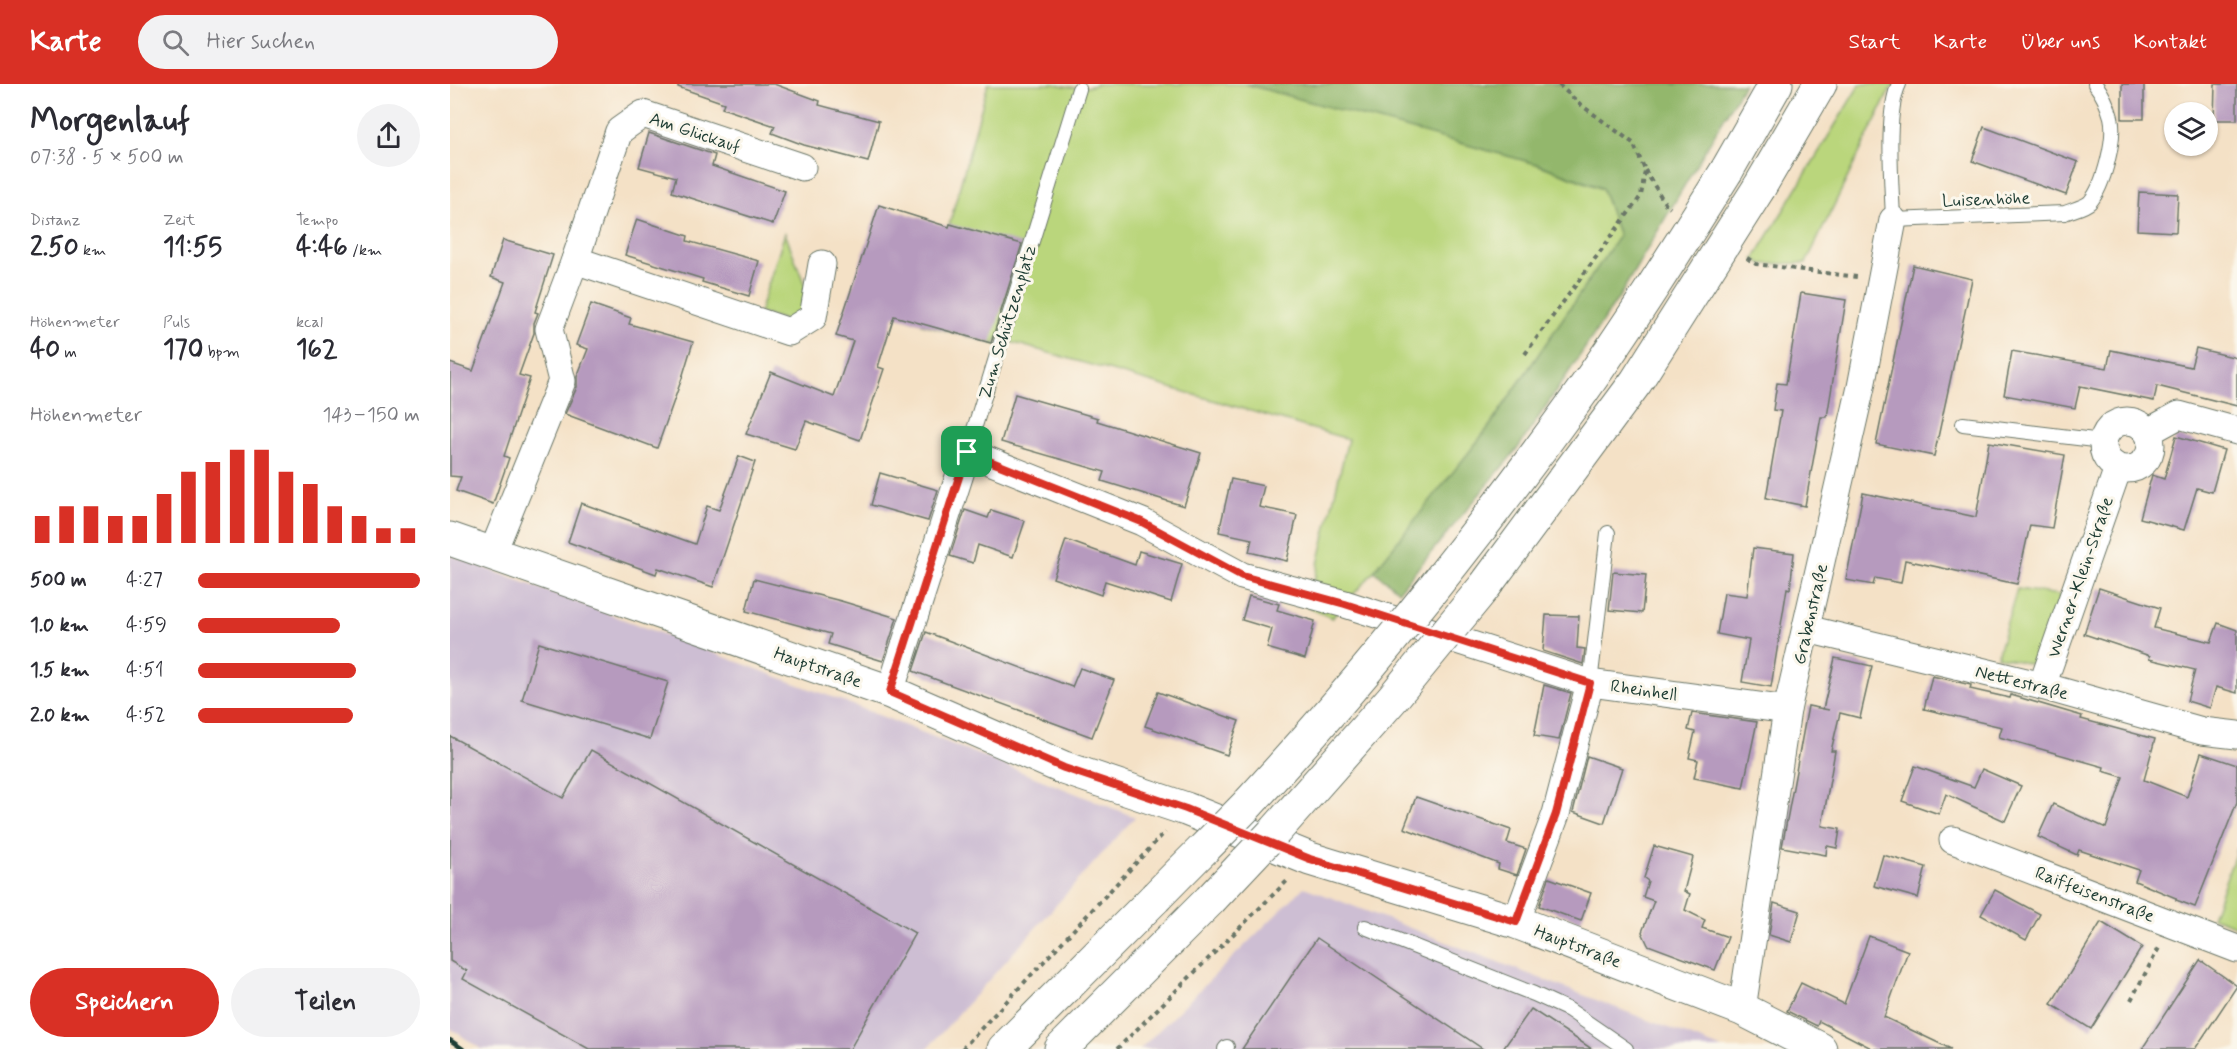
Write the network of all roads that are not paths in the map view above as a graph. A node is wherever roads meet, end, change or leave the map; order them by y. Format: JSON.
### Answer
{"nodes":[{"id":1,"x":1776,"y":84,"type":"edge"},
{"id":2,"x":1820,"y":84,"type":"edge"},
{"id":3,"x":1899,"y":84,"type":"edge"},
{"id":4,"x":2095,"y":84,"type":"edge"},
{"id":5,"x":1079,"y":89,"type":"dead end"},
{"id":6,"x":802,"y":167,"type":"dead end"},
{"id":7,"x":1893,"y":220,"type":"junction"},
{"id":8,"x":574,"y":261,"type":"junction"},
{"id":9,"x":822,"y":264,"type":"dead end"},
{"id":10,"x":1964,"y":424,"type":"dead end"},
{"id":11,"x":2148,"y":432,"type":"junction"},
{"id":12,"x":2237,"y":432,"type":"edge"},
{"id":13,"x":2102,"y":441,"type":"junction"},
{"id":14,"x":967,"y":452,"type":"junction"},
{"id":15,"x":2118,"y":468,"type":"junction"},
{"id":16,"x":1608,"y":533,"type":"dead end"},
{"id":17,"x":450,"y":539,"type":"edge"},
{"id":18,"x":492,"y":554,"type":"junction"},
{"id":19,"x":1807,"y":629,"type":"junction"},
{"id":20,"x":1590,"y":683,"type":"junction"},
{"id":21,"x":2042,"y":686,"type":"junction"},
{"id":22,"x":890,"y":692,"type":"junction"},
{"id":23,"x":1787,"y":710,"type":"junction"},
{"id":24,"x":2237,"y":735,"type":"edge"},
{"id":25,"x":1953,"y":840,"type":"dead end"},
{"id":26,"x":1516,"y":922,"type":"junction"},
{"id":27,"x":1365,"y":927,"type":"dead end"},
{"id":28,"x":2237,"y":949,"type":"edge"},
{"id":29,"x":1742,"y":1009,"type":"junction"},
{"id":30,"x":1004,"y":1049,"type":"edge"},
{"id":31,"x":1061,"y":1049,"type":"edge"},
{"id":32,"x":1626,"y":1049,"type":"edge"},
{"id":33,"x":1820,"y":1049,"type":"edge"}],
"edges":[{"from":1,"to":30,"type":"main road","bridge":true},
{"from":2,"to":31,"type":"main road","bridge":true},
{"from":3,"to":7,"type":"lane"},
{"from":4,"to":7,"type":"lane","name":"Luisenhöhe"},
{"from":5,"to":14,"type":"lane","name":"Zum Schützenplatz"},
{"from":6,"to":8,"type":"street","name":"Am Glückauf"},
{"from":7,"to":19,"type":"street","name":"Grabenstraße"},
{"from":8,"to":9,"type":"street"},
{"from":8,"to":18,"type":"street","name":"Am Glückauf"},
{"from":10,"to":13,"type":"lane"},
{"from":11,"to":12,"type":"street"},
{"from":11,"to":13,"type":"street"},
{"from":11,"to":15,"type":"street"},
{"from":13,"to":15,"type":"street"},
{"from":14,"to":20,"type":"street","name":"Rheinhell"},
{"from":14,"to":22,"type":"street","name":"Zum Schützenplatz"},
{"from":15,"to":21,"type":"street","name":"Werner-Klein-Straße"},
{"from":16,"to":20,"type":"lane"},
{"from":17,"to":18,"type":"main road","name":"Hauptstraße"},
{"from":18,"to":22,"type":"main road","name":"Hauptstraße"},
{"from":19,"to":21,"type":"street","name":"Nettestraße"},
{"from":19,"to":23,"type":"street","name":"Grabenstraße"},
{"from":20,"to":23,"type":"street","name":"Rheinhell"},
{"from":20,"to":26,"type":"street"},
{"from":21,"to":24,"type":"street","name":"Nettestraße"},
{"from":22,"to":26,"type":"main road","name":"Hauptstraße"},
{"from":23,"to":29,"type":"street","name":"Grabenstraße"},
{"from":25,"to":28,"type":"street","name":"Raiffeisenstraße"},
{"from":26,"to":29,"type":"main road","name":"Hauptstraße"},
{"from":27,"to":32,"type":"lane"},
{"from":29,"to":33,"type":"main road","name":"Hauptstraße"}]}
